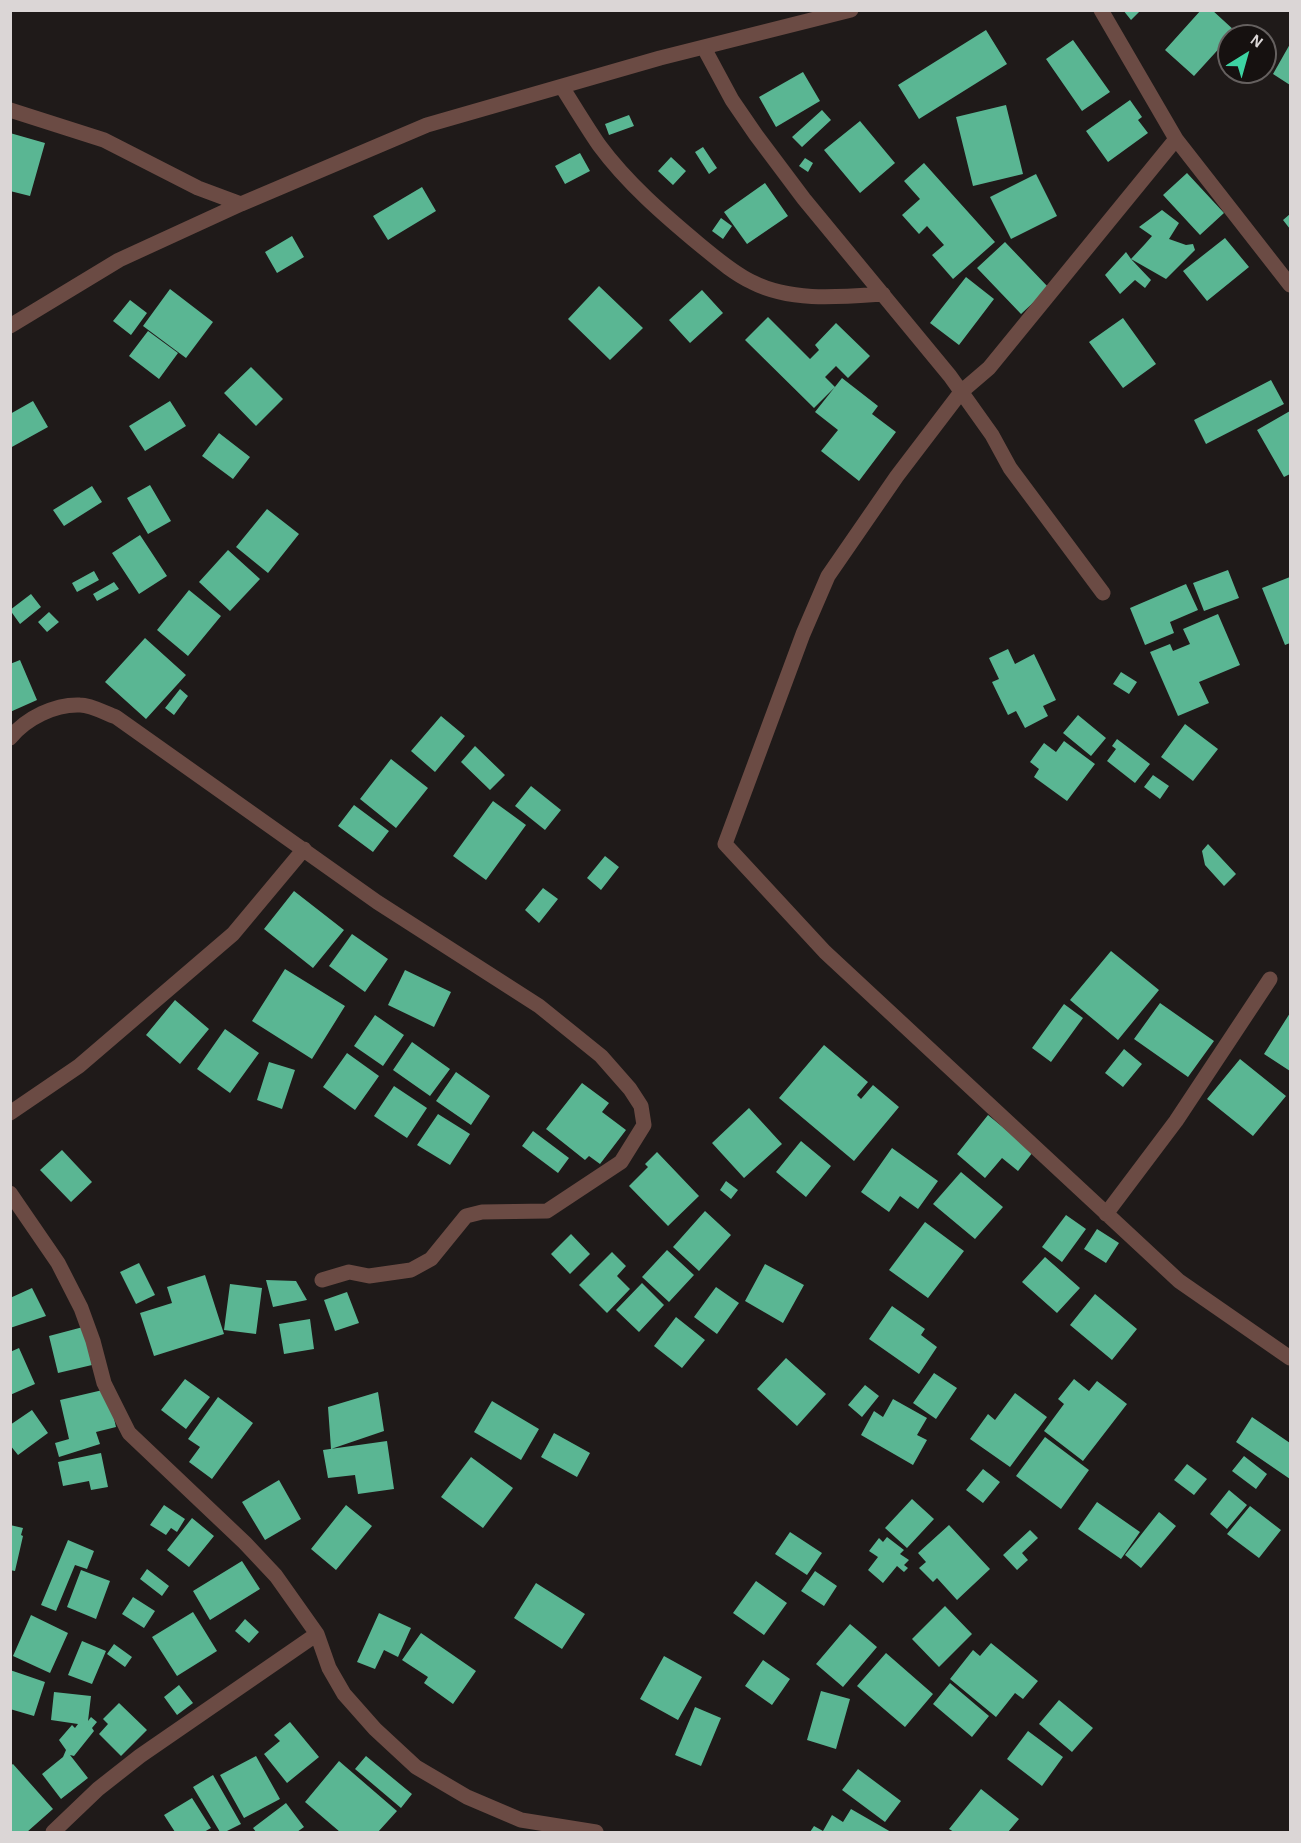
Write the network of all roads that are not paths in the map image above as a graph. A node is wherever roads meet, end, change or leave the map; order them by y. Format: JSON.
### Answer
{"nodes":[{"id":1,"x":851,"y":10,"type":"edge"},
{"id":2,"x":1101,"y":10,"type":"edge"},
{"id":3,"x":705,"y":48,"type":"junction"},
{"id":4,"x":562,"y":87,"type":"junction"},
{"id":5,"x":10,"y":110,"type":"edge"},
{"id":6,"x":1176,"y":139,"type":"junction"},
{"id":7,"x":241,"y":204,"type":"junction"},
{"id":8,"x":1290,"y":285,"type":"edge"},
{"id":9,"x":883,"y":294,"type":"junction"},
{"id":10,"x":10,"y":326,"type":"edge"},
{"id":11,"x":961,"y":392,"type":"junction"},
{"id":12,"x":1103,"y":593,"type":"dead end"},
{"id":13,"x":10,"y":738,"type":"edge"},
{"id":14,"x":304,"y":849,"type":"junction"},
{"id":15,"x":1270,"y":979,"type":"dead end"},
{"id":16,"x":10,"y":1113,"type":"edge"},
{"id":17,"x":10,"y":1193,"type":"edge"},
{"id":18,"x":1106,"y":1214,"type":"junction"},
{"id":19,"x":322,"y":1280,"type":"dead end"},
{"id":20,"x":1290,"y":1358,"type":"edge"},
{"id":21,"x":317,"y":1634,"type":"junction"},
{"id":22,"x":53,"y":1833,"type":"edge"},
{"id":23,"x":596,"y":1833,"type":"edge"}],
"edges":[{"from":1,"to":3,"type":"street"},
{"from":2,"to":6,"type":"street"},
{"from":3,"to":4,"type":"street"},
{"from":3,"to":9,"type":"street"},
{"from":4,"to":7,"type":"street"},
{"from":4,"to":9,"type":"street"},
{"from":5,"to":7,"type":"street"},
{"from":6,"to":8,"type":"street"},
{"from":6,"to":11,"type":"street"},
{"from":7,"to":10,"type":"street"},
{"from":9,"to":11,"type":"street"},
{"from":11,"to":12,"type":"street"},
{"from":11,"to":18,"type":"street"},
{"from":13,"to":14,"type":"street"},
{"from":14,"to":16,"type":"street"},
{"from":14,"to":19,"type":"street"},
{"from":15,"to":18,"type":"street"},
{"from":17,"to":21,"type":"street"},
{"from":18,"to":20,"type":"street"},
{"from":21,"to":22,"type":"street"},
{"from":21,"to":23,"type":"street"}]}
